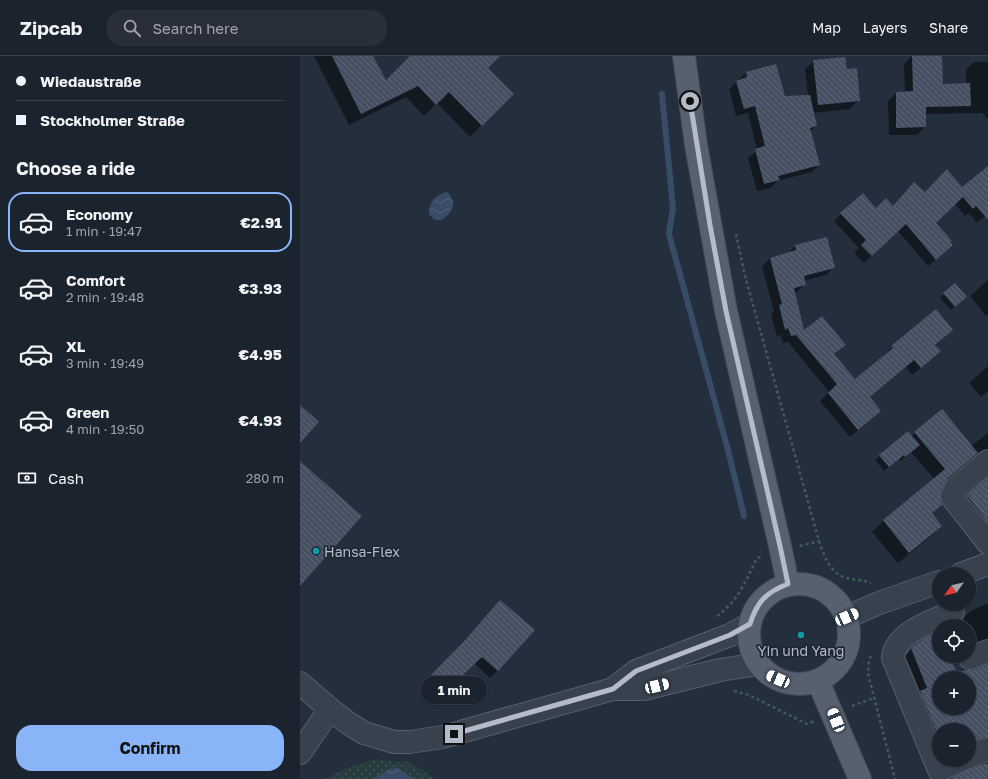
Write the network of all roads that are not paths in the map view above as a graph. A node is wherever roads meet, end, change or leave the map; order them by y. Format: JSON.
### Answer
{"nodes":[{"id":1,"x":684,"y":56,"type":"edge"},
{"id":2,"x":988,"y":461,"type":"edge"},
{"id":3,"x":988,"y":542,"type":"edge"},
{"id":4,"x":988,"y":564,"type":"edge"},
{"id":5,"x":976,"y":569,"type":"edge"},
{"id":6,"x":788,"y":584,"type":"junction"},
{"id":7,"x":932,"y":584,"type":"edge"},
{"id":8,"x":953,"y":614,"type":"edge"},
{"id":9,"x":847,"y":617,"type":"junction"},
{"id":10,"x":750,"y":624,"type":"junction"},
{"id":11,"x":988,"y":651,"type":"edge"},
{"id":12,"x":976,"y":656,"type":"edge"},
{"id":13,"x":759,"y":664,"type":"junction"},
{"id":14,"x":818,"y":681,"type":"junction"},
{"id":15,"x":300,"y":683,"type":"edge"},
{"id":16,"x":613,"y":689,"type":"junction"},
{"id":17,"x":330,"y":709,"type":"junction"},
{"id":18,"x":988,"y":749,"type":"edge"},
{"id":19,"x":300,"y":753,"type":"edge"},
{"id":20,"x":932,"y":753,"type":"edge"},
{"id":21,"x":976,"y":754,"type":"edge"},
{"id":22,"x":938,"y":767,"type":"edge"},
{"id":23,"x":946,"y":767,"type":"edge"},
{"id":24,"x":860,"y":779,"type":"edge"}],
"edges":[{"from":1,"to":6,"type":"main road"},
{"from":2,"to":3,"type":"street"},
{"from":4,"to":5,"type":"street"},
{"from":6,"to":9,"type":"main road"},
{"from":6,"to":10,"type":"main road"},
{"from":7,"to":9,"type":"street"},
{"from":8,"to":20,"type":"street"},
{"from":9,"to":14,"type":"main road"},
{"from":10,"to":13,"type":"main road"},
{"from":10,"to":16,"type":"street"},
{"from":11,"to":12,"type":"street"},
{"from":13,"to":14,"type":"main road"},
{"from":13,"to":16,"type":"street"},
{"from":14,"to":24,"type":"main road"},
{"from":15,"to":17,"type":"street"},
{"from":16,"to":17,"type":"street"},
{"from":17,"to":19,"type":"street"},
{"from":18,"to":21,"type":"street"},
{"from":22,"to":23,"type":"street"}]}
